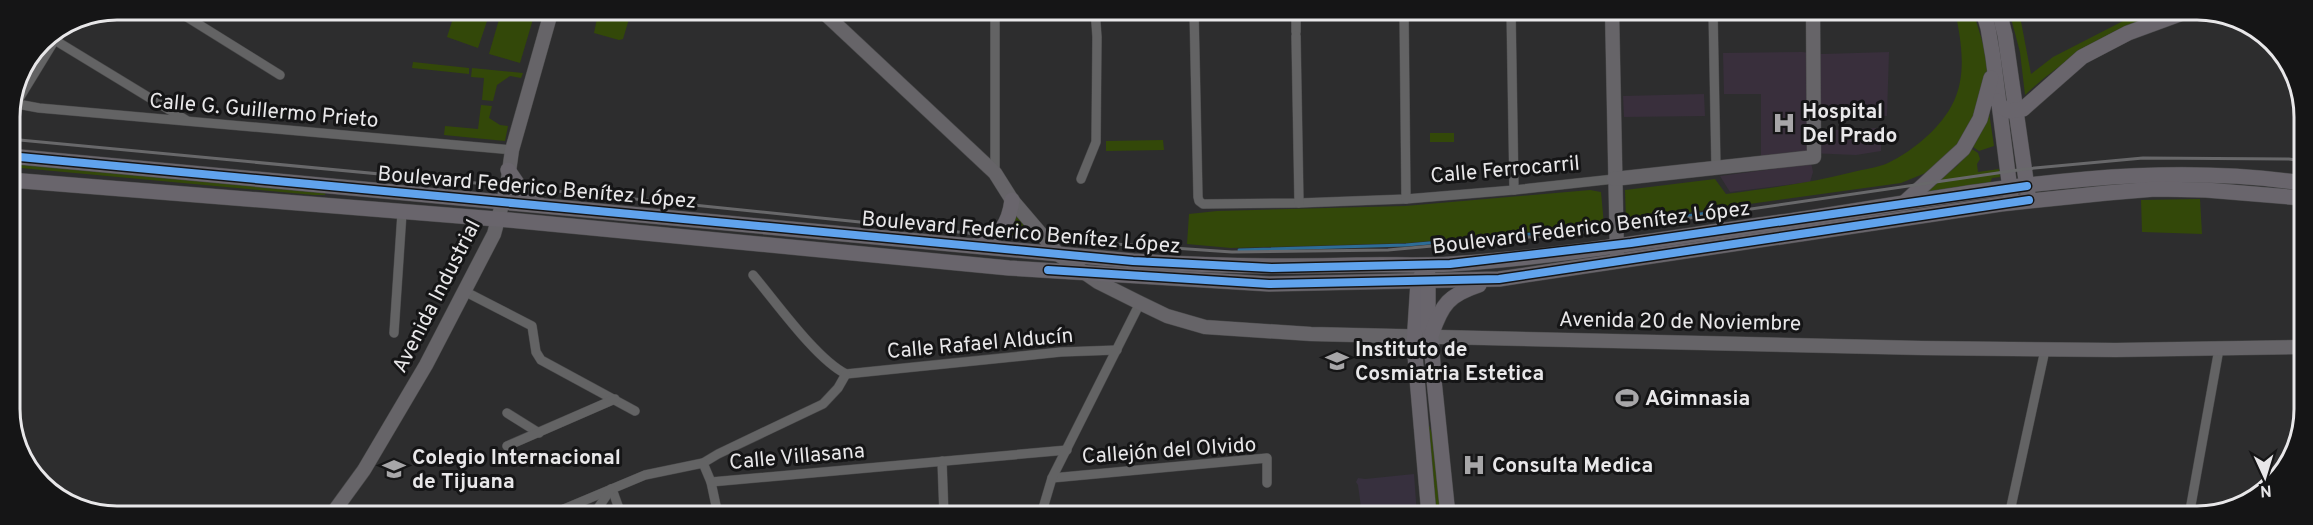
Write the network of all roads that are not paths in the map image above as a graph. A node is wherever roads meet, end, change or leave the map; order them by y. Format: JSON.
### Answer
{"nodes":[{"id":1,"x":192,"y":20,"type":"edge"},
{"id":2,"x":549,"y":20,"type":"edge"},
{"id":3,"x":832,"y":20,"type":"edge"},
{"id":4,"x":995,"y":20,"type":"edge"},
{"id":5,"x":1096,"y":20,"type":"edge"},
{"id":6,"x":1194,"y":20,"type":"edge"},
{"id":7,"x":1296,"y":20,"type":"edge"},
{"id":8,"x":1404,"y":20,"type":"edge"},
{"id":9,"x":1511,"y":20,"type":"edge"},
{"id":10,"x":1612,"y":20,"type":"edge"},
{"id":11,"x":1713,"y":20,"type":"edge"},
{"id":12,"x":1813,"y":20,"type":"edge"},
{"id":13,"x":1986,"y":20,"type":"edge"},
{"id":14,"x":2001,"y":20,"type":"edge"},
{"id":15,"x":2163,"y":20,"type":"edge"},
{"id":16,"x":56,"y":41,"type":"edge"},
{"id":17,"x":1994,"y":66,"type":"junction"},
{"id":18,"x":280,"y":75,"type":"dead end"},
{"id":19,"x":1997,"y":101,"type":"junction"},
{"id":20,"x":20,"y":104,"type":"edge"},
{"id":21,"x":2016,"y":111,"type":"junction"},
{"id":22,"x":188,"y":121,"type":"junction"},
{"id":23,"x":512,"y":150,"type":"junction"},
{"id":24,"x":20,"y":157,"type":"edge"},
{"id":25,"x":1716,"y":168,"type":"junction"},
{"id":26,"x":508,"y":170,"type":"junction"},
{"id":27,"x":995,"y":173,"type":"junction"},
{"id":28,"x":1080,"y":179,"type":"dead end"},
{"id":29,"x":1614,"y":179,"type":"junction"},
{"id":30,"x":20,"y":181,"type":"edge"},
{"id":31,"x":2294,"y":182,"type":"edge"},
{"id":32,"x":1514,"y":190,"type":"junction"},
{"id":33,"x":2028,"y":193,"type":"junction"},
{"id":34,"x":2010,"y":196,"type":"junction"},
{"id":35,"x":2294,"y":197,"type":"edge"},
{"id":36,"x":1406,"y":199,"type":"junction"},
{"id":37,"x":1012,"y":200,"type":"junction"},
{"id":38,"x":503,"y":201,"type":"junction"},
{"id":39,"x":1299,"y":203,"type":"junction"},
{"id":40,"x":1904,"y":203,"type":"junction"},
{"id":41,"x":540,"y":205,"type":"junction"},
{"id":42,"x":402,"y":213,"type":"junction"},
{"id":43,"x":499,"y":219,"type":"junction"},
{"id":44,"x":1617,"y":245,"type":"junction"},
{"id":45,"x":970,"y":247,"type":"junction"},
{"id":46,"x":1059,"y":255,"type":"junction"},
{"id":47,"x":1617,"y":262,"type":"junction"},
{"id":48,"x":1077,"y":268,"type":"junction"},
{"id":49,"x":753,"y":274,"type":"dead end"},
{"id":50,"x":1421,"y":275,"type":"junction"},
{"id":51,"x":1499,"y":279,"type":"junction"},
{"id":52,"x":464,"y":291,"type":"junction"},
{"id":53,"x":1140,"y":303,"type":"junction"},
{"id":54,"x":394,"y":333,"type":"dead end"},
{"id":55,"x":1414,"y":336,"type":"junction"},
{"id":56,"x":1431,"y":336,"type":"junction"},
{"id":57,"x":2294,"y":347,"type":"edge"},
{"id":58,"x":2218,"y":349,"type":"junction"},
{"id":59,"x":1117,"y":350,"type":"junction"},
{"id":60,"x":2045,"y":350,"type":"junction"},
{"id":61,"x":846,"y":374,"type":"junction"},
{"id":62,"x":615,"y":399,"type":"junction"},
{"id":63,"x":635,"y":411,"type":"dead end"},
{"id":64,"x":507,"y":413,"type":"dead end"},
{"id":65,"x":538,"y":433,"type":"junction"},
{"id":66,"x":507,"y":446,"type":"dead end"},
{"id":67,"x":1067,"y":450,"type":"junction"},
{"id":68,"x":942,"y":461,"type":"junction"},
{"id":69,"x":703,"y":463,"type":"junction"},
{"id":70,"x":1052,"y":478,"type":"junction"},
{"id":71,"x":711,"y":482,"type":"junction"},
{"id":72,"x":1267,"y":483,"type":"dead end"},
{"id":73,"x":612,"y":489,"type":"junction"},
{"id":74,"x":1428,"y":505,"type":"edge"},
{"id":75,"x":1447,"y":505,"type":"edge"},
{"id":76,"x":2011,"y":505,"type":"edge"},
{"id":77,"x":2191,"y":505,"type":"edge"},
{"id":78,"x":338,"y":506,"type":"edge"},
{"id":79,"x":572,"y":506,"type":"edge"},
{"id":80,"x":600,"y":506,"type":"edge"},
{"id":81,"x":618,"y":506,"type":"edge"},
{"id":82,"x":716,"y":506,"type":"edge"},
{"id":83,"x":944,"y":506,"type":"edge"},
{"id":84,"x":1044,"y":506,"type":"edge"}],
"edges":[{"from":1,"to":18,"type":"street"},
{"from":2,"to":23,"type":"main road","name":"Avenida Industrial"},
{"from":3,"to":27,"type":"main road","name":"Avenida 20 de Noviembre"},
{"from":4,"to":27,"type":"street"},
{"from":5,"to":28,"type":"street"},
{"from":6,"to":39,"type":"street","name":"Calle Ferrocarril"},
{"from":7,"to":39,"type":"street"},
{"from":8,"to":36,"type":"street"},
{"from":9,"to":32,"type":"street"},
{"from":10,"to":29,"type":"main road"},
{"from":11,"to":25,"type":"street"},
{"from":12,"to":25,"type":"main road","name":"Calle Ferrocarril"},
{"from":13,"to":17,"type":"main road"},
{"from":14,"to":21,"type":"main road"},
{"from":15,"to":21,"type":"main road"},
{"from":16,"to":22,"type":"street"},
{"from":17,"to":19,"type":"main road"},
{"from":17,"to":40,"type":"main road"},
{"from":19,"to":21,"type":"main road"},
{"from":19,"to":34,"type":"main road"},
{"from":20,"to":22,"type":"street","name":"Calle G. Guillermo Prieto"},
{"from":21,"to":33,"type":"main road"},
{"from":22,"to":23,"type":"street","name":"Calle G. Guillermo Prieto"},
{"from":23,"to":26,"type":"main road","name":"Avenida Industrial"},
{"from":24,"to":38,"type":"main road","name":"Boulevard Federico Benítez López"},
{"from":25,"to":29,"type":"main road","name":"Calle Ferrocarril"},
{"from":26,"to":38,"type":"main road","name":"Avenida Industrial"},
{"from":26,"to":41,"type":"main road"},
{"from":27,"to":37,"type":"main road","name":"Avenida 20 de Noviembre"},
{"from":29,"to":32,"type":"street","name":"Calle Ferrocarril"},
{"from":29,"to":44,"type":"main road"},
{"from":30,"to":42,"type":"main road","name":"Boulevard Federico Benítez López"},
{"from":31,"to":33,"type":"main road","name":"Boulevard Federico Benítez López"},
{"from":32,"to":36,"type":"street","name":"Calle Ferrocarril"},
{"from":33,"to":34,"type":"main road","name":"Boulevard Federico Benítez López"},
{"from":33,"to":35,"type":"main road","name":"Boulevard Federico Benítez López"},
{"from":34,"to":40,"type":"main road","name":"Boulevard Federico Benítez López"},
{"from":34,"to":47,"type":"main road","name":"Boulevard Federico Benítez López"},
{"from":36,"to":39,"type":"street","name":"Calle Ferrocarril"},
{"from":37,"to":45,"type":"main road"},
{"from":37,"to":46,"type":"main road","name":"Avenida 20 de Noviembre"},
{"from":38,"to":41,"type":"main road","name":"Boulevard Federico Benítez López"},
{"from":38,"to":43,"type":"main road","name":"Avenida Industrial"},
{"from":40,"to":44,"type":"main road","name":"Boulevard Federico Benítez López"},
{"from":41,"to":45,"type":"main road","name":"Boulevard Federico Benítez López"},
{"from":42,"to":43,"type":"main road","name":"Boulevard Federico Benítez López"},
{"from":42,"to":54,"type":"street"},
{"from":43,"to":48,"type":"main road","name":"Boulevard Federico Benítez López"},
{"from":43,"to":52,"type":"main road","name":"Avenida Industrial"},
{"from":44,"to":47,"type":"main road"},
{"from":44,"to":50,"type":"main road","name":"Boulevard Federico Benítez López"},
{"from":45,"to":46,"type":"main road","name":"Boulevard Federico Benítez López"},
{"from":46,"to":48,"type":"main road","name":"Avenida 20 de Noviembre"},
{"from":46,"to":50,"type":"main road","name":"Boulevard Federico Benítez López"},
{"from":47,"to":51,"type":"main road","name":"Boulevard Federico Benítez López"},
{"from":48,"to":50,"type":"main road","name":"Boulevard Federico Benítez López"},
{"from":48,"to":53,"type":"main road","name":"Avenida 20 de Noviembre"},
{"from":49,"to":61,"type":"street"},
{"from":50,"to":51,"type":"main road","name":"Boulevard Federico Benítez López"},
{"from":50,"to":55,"type":"main road"},
{"from":50,"to":56,"type":"main road"},
{"from":51,"to":56,"type":"main road"},
{"from":52,"to":62,"type":"street"},
{"from":52,"to":78,"type":"main road","name":"Avenida Industrial"},
{"from":53,"to":55,"type":"main road","name":"Avenida 20 de Noviembre"},
{"from":53,"to":59,"type":"street"},
{"from":55,"to":56,"type":"main road","name":"Avenida 20 de Noviembre"},
{"from":55,"to":74,"type":"main road"},
{"from":56,"to":60,"type":"main road","name":"Avenida 20 de Noviembre"},
{"from":56,"to":75,"type":"main road"},
{"from":57,"to":58,"type":"main road","name":"Avenida 20 de Noviembre"},
{"from":58,"to":60,"type":"main road","name":"Avenida 20 de Noviembre"},
{"from":58,"to":77,"type":"street"},
{"from":59,"to":61,"type":"street","name":"Calle Rafael Alducín"},
{"from":59,"to":67,"type":"street"},
{"from":60,"to":76,"type":"street"},
{"from":61,"to":69,"type":"street"},
{"from":62,"to":63,"type":"street"},
{"from":62,"to":65,"type":"street"},
{"from":64,"to":65,"type":"street"},
{"from":65,"to":66,"type":"street"},
{"from":67,"to":68,"type":"street","name":"Calle Villasana"},
{"from":67,"to":70,"type":"street"},
{"from":68,"to":71,"type":"street","name":"Calle Villasana"},
{"from":68,"to":83,"type":"street"},
{"from":69,"to":71,"type":"street","name":"Calle Villasana"},
{"from":69,"to":73,"type":"street","name":"Calle Villasana"},
{"from":70,"to":72,"type":"street","name":"Callejón del Olvido"},
{"from":70,"to":84,"type":"street"},
{"from":71,"to":82,"type":"street"},
{"from":73,"to":79,"type":"street","name":"Calle Villasana"},
{"from":73,"to":80,"type":"street"},
{"from":73,"to":81,"type":"street"}]}
